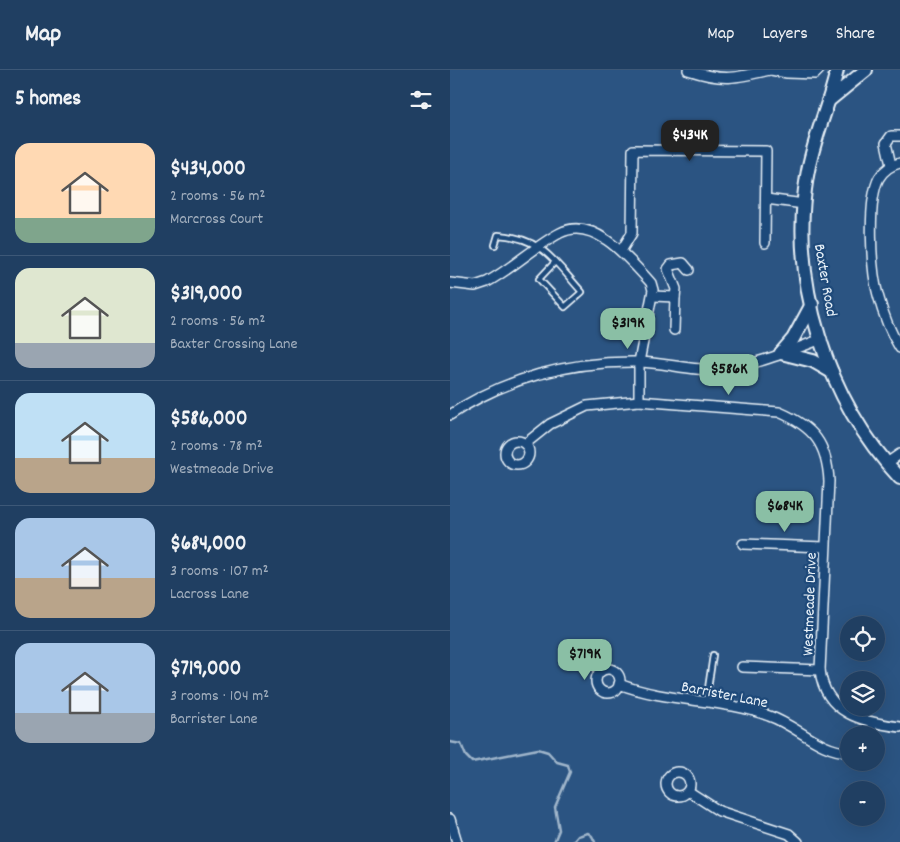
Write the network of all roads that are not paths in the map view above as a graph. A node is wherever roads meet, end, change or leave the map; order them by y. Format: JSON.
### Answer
{"nodes":[{"id":1,"x":688,"y":70,"type":"edge"},
{"id":2,"x":770,"y":70,"type":"edge"},
{"id":3,"x":819,"y":70,"type":"edge"},
{"id":4,"x":837,"y":70,"type":"edge"},
{"id":5,"x":866,"y":70,"type":"edge"},
{"id":6,"x":828,"y":101,"type":"junction"},
{"id":7,"x":900,"y":136,"type":"edge"},
{"id":8,"x":896,"y":164,"type":"edge"},
{"id":9,"x":766,"y":199,"type":"junction"},
{"id":10,"x":804,"y":204,"type":"junction"},
{"id":11,"x":765,"y":243,"type":"dead end"},
{"id":12,"x":495,"y":245,"type":"dead end"},
{"id":13,"x":541,"y":246,"type":"junction"},
{"id":14,"x":621,"y":251,"type":"junction"},
{"id":15,"x":556,"y":262,"type":"junction"},
{"id":16,"x":689,"y":270,"type":"dead end"},
{"id":17,"x":450,"y":283,"type":"edge"},
{"id":18,"x":653,"y":296,"type":"junction"},
{"id":19,"x":674,"y":297,"type":"junction"},
{"id":20,"x":812,"y":304,"type":"junction"},
{"id":21,"x":674,"y":330,"type":"dead end"},
{"id":22,"x":822,"y":339,"type":"junction"},
{"id":23,"x":900,"y":348,"type":"edge"},
{"id":24,"x":781,"y":353,"type":"junction"},
{"id":25,"x":639,"y":362,"type":"junction"},
{"id":26,"x":832,"y":372,"type":"junction"},
{"id":27,"x":639,"y":401,"type":"junction"},
{"id":28,"x":450,"y":415,"type":"edge"},
{"id":29,"x":525,"y":444,"type":"dead end"},
{"id":30,"x":900,"y":454,"type":"edge"},
{"id":31,"x":887,"y":463,"type":"junction"},
{"id":32,"x":900,"y":478,"type":"edge"},
{"id":33,"x":744,"y":544,"type":"dead end"},
{"id":34,"x":825,"y":547,"type":"junction"},
{"id":35,"x":713,"y":656,"type":"dead end"},
{"id":36,"x":742,"y":667,"type":"dead end"},
{"id":37,"x":820,"y":670,"type":"junction"},
{"id":38,"x":620,"y":684,"type":"dead end"},
{"id":39,"x":706,"y":703,"type":"junction"},
{"id":40,"x":873,"y":724,"type":"joint"},
{"id":41,"x":900,"y":727,"type":"edge"},
{"id":42,"x":840,"y":751,"type":"edge"},
{"id":43,"x":688,"y":791,"type":"dead end"},
{"id":44,"x":450,"y":819,"type":"edge"},
{"id":45,"x":457,"y":842,"type":"edge"},
{"id":46,"x":798,"y":842,"type":"edge"}],
"edges":[{"from":1,"to":2,"type":"street"},
{"from":2,"to":3,"type":"street"},
{"from":4,"to":6,"type":"main road","name":"Baxter Road"},
{"from":5,"to":6,"type":"main road"},
{"from":6,"to":10,"type":"main road","name":"Baxter Road"},
{"from":7,"to":8,"type":"street"},
{"from":8,"to":23,"type":"street"},
{"from":9,"to":10,"type":"street"},
{"from":9,"to":11,"type":"street"},
{"from":9,"to":14,"type":"street"},
{"from":10,"to":20,"type":"main road","name":"Baxter Road"},
{"from":12,"to":13,"type":"lane"},
{"from":13,"to":14,"type":"street"},
{"from":13,"to":15,"type":"lane"},
{"from":13,"to":17,"type":"street"},
{"from":14,"to":18,"type":"street"},
{"from":15,"to":15,"type":"lane"},
{"from":16,"to":19,"type":"street"},
{"from":18,"to":19,"type":"street"},
{"from":18,"to":25,"type":"street"},
{"from":19,"to":21,"type":"street"},
{"from":20,"to":22,"type":"main road","name":"Baxter Road"},
{"from":20,"to":24,"type":"main road"},
{"from":22,"to":24,"type":"street"},
{"from":22,"to":26,"type":"main road","name":"Baxter Road"},
{"from":24,"to":25,"type":"street"},
{"from":24,"to":26,"type":"main road"},
{"from":25,"to":27,"type":"street"},
{"from":25,"to":28,"type":"street"},
{"from":26,"to":31,"type":"main road","name":"Baxter Road"},
{"from":27,"to":29,"type":"street","name":"Westmeade Drive"},
{"from":27,"to":34,"type":"street","name":"Westmeade Drive"},
{"from":30,"to":31,"type":"street"},
{"from":31,"to":32,"type":"main road","name":"Baxter Road"},
{"from":33,"to":34,"type":"street"},
{"from":34,"to":37,"type":"street","name":"Westmeade Drive"},
{"from":35,"to":39,"type":"lane"},
{"from":36,"to":37,"type":"street"},
{"from":37,"to":40,"type":"street","name":"Westmeade Drive"},
{"from":38,"to":39,"type":"street","name":"Barrister Lane"},
{"from":39,"to":42,"type":"street","name":"Barrister Lane"},
{"from":40,"to":41,"type":"street","name":"Westmeade Drive"},
{"from":43,"to":46,"type":"street"},
{"from":44,"to":45,"type":"street"}]}
